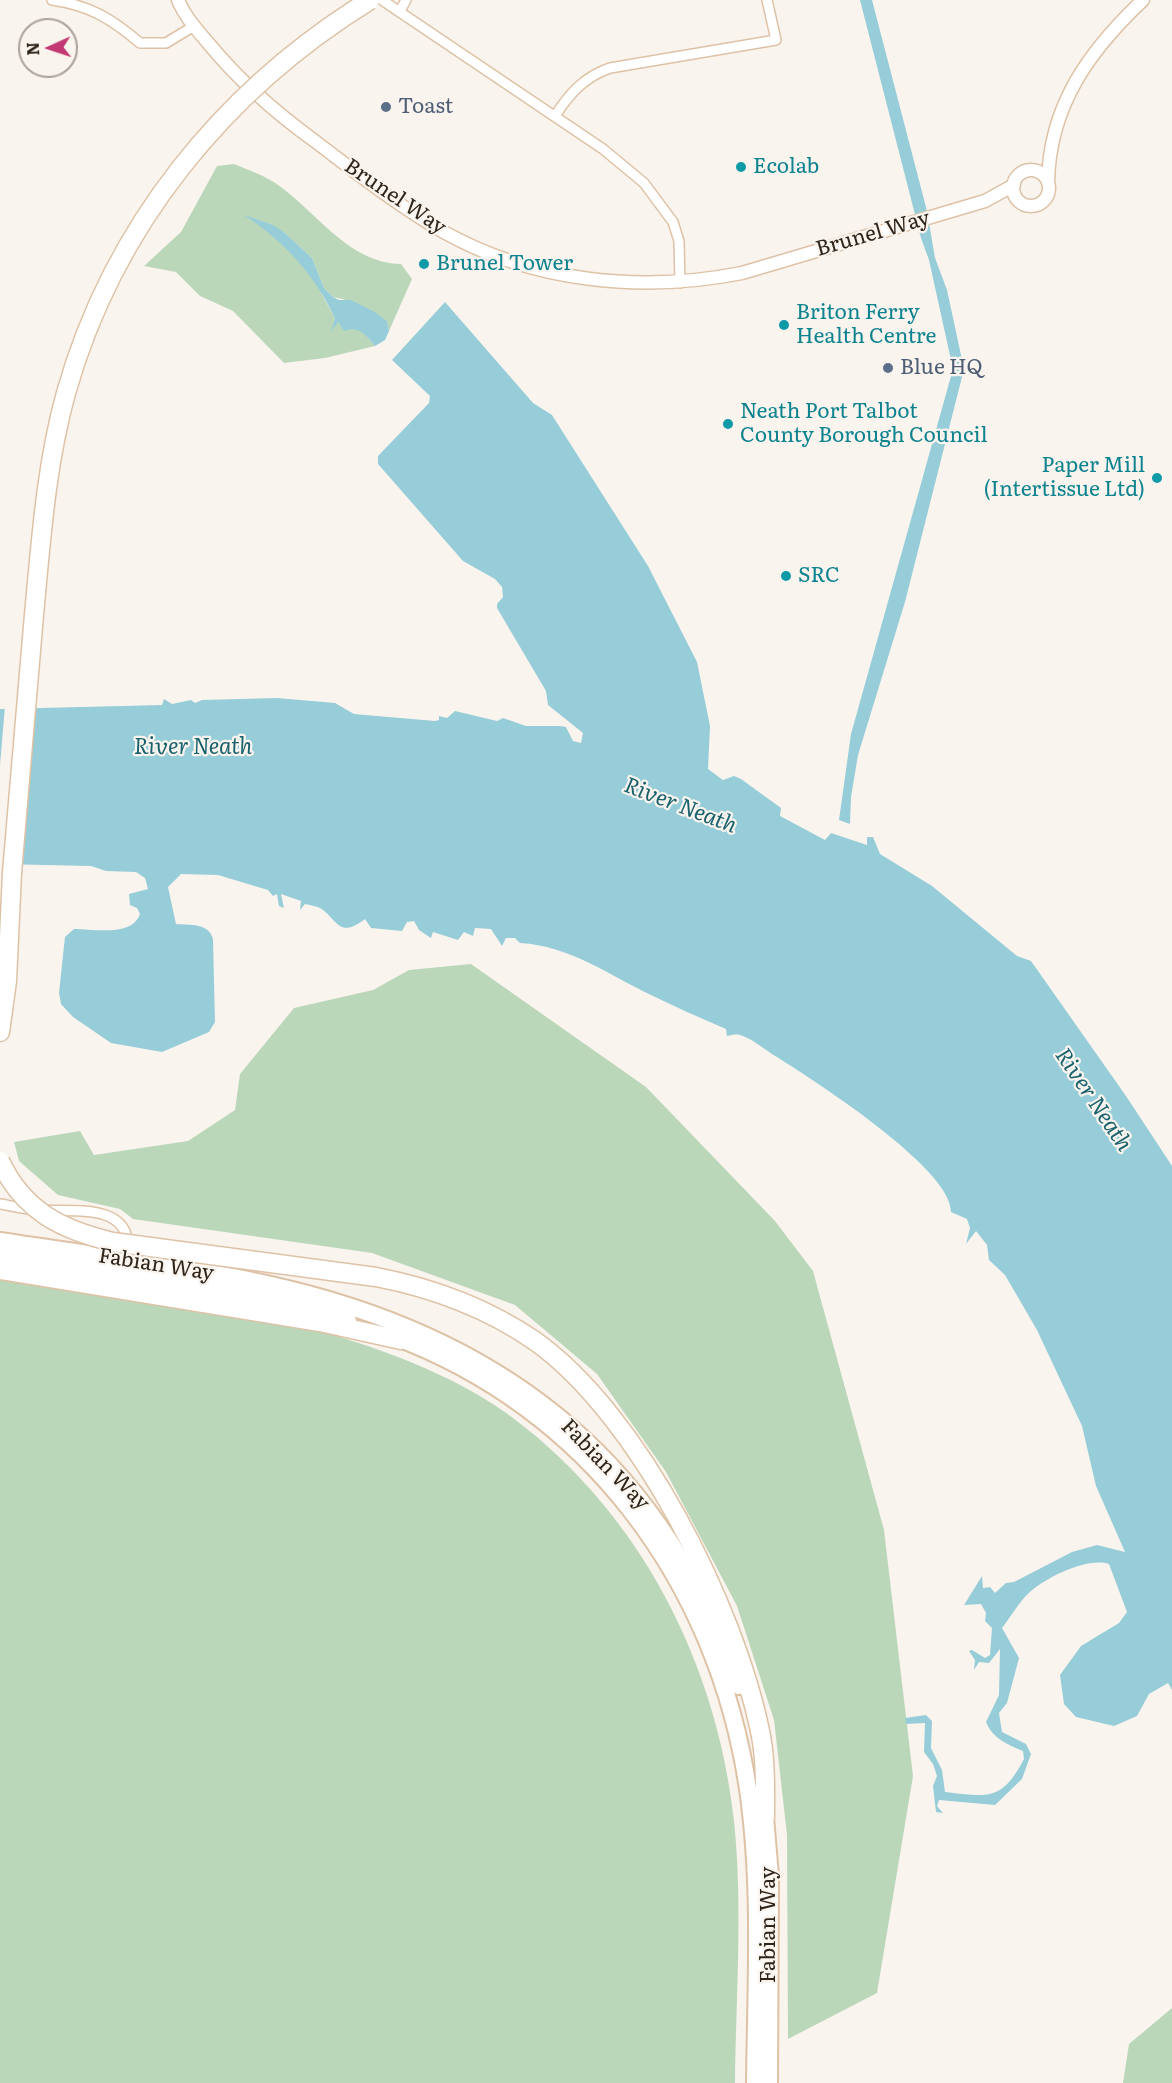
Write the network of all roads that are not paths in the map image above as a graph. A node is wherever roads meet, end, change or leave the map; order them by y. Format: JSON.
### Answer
{"nodes":[{"id":1,"x":52,"y":0,"type":"edge"},
{"id":2,"x":178,"y":0,"type":"edge"},
{"id":3,"x":346,"y":0,"type":"edge"},
{"id":4,"x":370,"y":0,"type":"edge"},
{"id":5,"x":382,"y":0,"type":"edge"},
{"id":6,"x":406,"y":0,"type":"edge"},
{"id":7,"x":766,"y":0,"type":"edge"},
{"id":8,"x":1140,"y":3,"type":"edge"},
{"id":9,"x":400,"y":11,"type":"junction"},
{"id":10,"x":194,"y":26,"type":"junction"},
{"id":11,"x":555,"y":116,"type":"junction"},
{"id":12,"x":1049,"y":152,"type":"junction"},
{"id":13,"x":1035,"y":171,"type":"junction"},
{"id":14,"x":1048,"y":183,"type":"junction"},
{"id":15,"x":1014,"y":186,"type":"junction"},
{"id":16,"x":985,"y":201,"type":"junction"},
{"id":17,"x":1022,"y":204,"type":"junction"},
{"id":18,"x":680,"y":283,"type":"junction"},
{"id":19,"x":6,"y":875,"type":"edge"},
{"id":20,"x":0,"y":989,"type":"edge"},
{"id":21,"x":0,"y":1032,"type":"edge"},
{"id":22,"x":0,"y":1161,"type":"edge"},
{"id":23,"x":0,"y":1204,"type":"edge"},
{"id":24,"x":0,"y":1241,"type":"edge"},
{"id":25,"x":0,"y":1256,"type":"edge"},
{"id":26,"x":126,"y":1261,"type":"junction"},
{"id":27,"x":0,"y":1270,"type":"edge"},
{"id":28,"x":401,"y":1340,"type":"junction"},
{"id":29,"x":765,"y":1817,"type":"junction"},
{"id":30,"x":755,"y":2083,"type":"edge"},
{"id":31,"x":769,"y":2083,"type":"edge"}],
"edges":[{"from":1,"to":10,"type":"street"},
{"from":2,"to":10,"type":"street","name":"Brunel Way"},
{"from":3,"to":19,"type":"highway"},
{"from":4,"to":19,"type":"highway","bridge":true},
{"from":5,"to":9,"type":"street"},
{"from":6,"to":9,"type":"street"},
{"from":7,"to":11,"type":"street"},
{"from":8,"to":12,"type":"street"},
{"from":9,"to":11,"type":"street"},
{"from":10,"to":18,"type":"street","name":"Brunel Way"},
{"from":11,"to":18,"type":"street"},
{"from":12,"to":13,"type":"street"},
{"from":12,"to":14,"type":"street"},
{"from":13,"to":14,"type":"street"},
{"from":13,"to":15,"type":"street"},
{"from":14,"to":17,"type":"street"},
{"from":15,"to":16,"type":"street","name":"Brunel Way"},
{"from":15,"to":17,"type":"street"},
{"from":16,"to":17,"type":"street","name":"Brunel Way"},
{"from":16,"to":18,"type":"street","name":"Brunel Way"},
{"from":19,"to":20,"type":"highway"},
{"from":19,"to":21,"type":"highway"},
{"from":22,"to":29,"type":"highway","bridge":true},
{"from":23,"to":26,"type":"street"},
{"from":24,"to":26,"type":"highway","name":"Fabian Way"},
{"from":25,"to":28,"type":"highway","name":"Fabian Way"},
{"from":26,"to":29,"type":"highway","name":"Fabian Way"},
{"from":27,"to":28,"type":"highway"},
{"from":28,"to":30,"type":"highway","name":"Fabian Way"},
{"from":29,"to":31,"type":"highway","name":"Fabian Way"}]}
